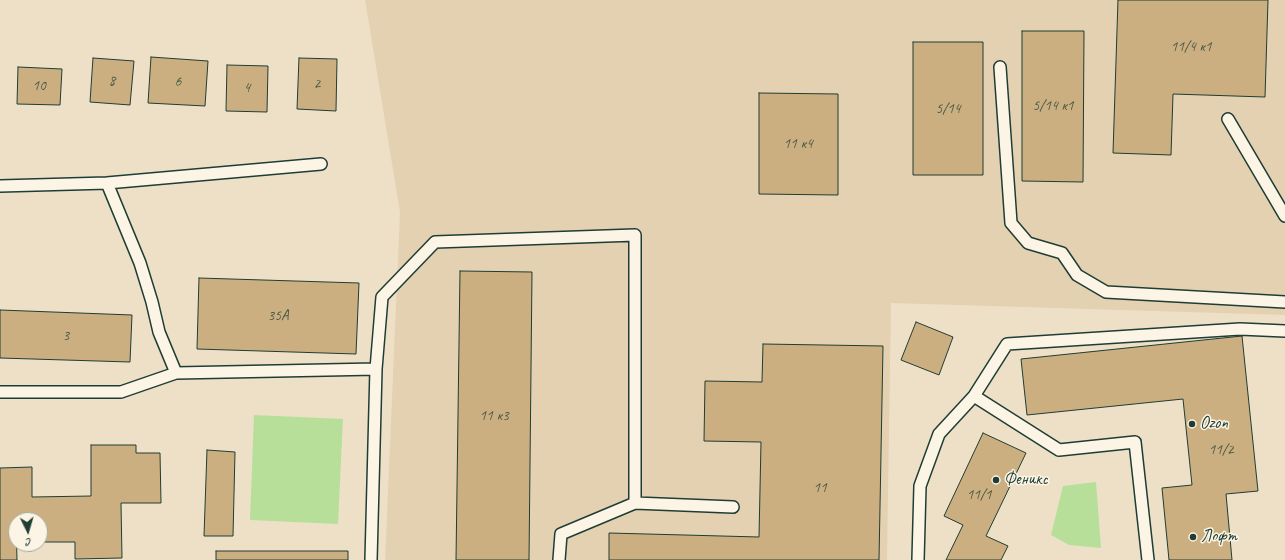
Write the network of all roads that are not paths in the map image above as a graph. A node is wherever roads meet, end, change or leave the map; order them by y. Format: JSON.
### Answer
{"nodes":[{"id":1,"x":1000,"y":67,"type":"dead end"},
{"id":2,"x":1228,"y":119,"type":"dead end"},
{"id":3,"x":321,"y":164,"type":"dead end"},
{"id":4,"x":107,"y":182,"type":"junction"},
{"id":5,"x":0,"y":186,"type":"edge"},
{"id":6,"x":1285,"y":216,"type":"edge"},
{"id":7,"x":1285,"y":302,"type":"edge"},
{"id":8,"x":1285,"y":331,"type":"edge"},
{"id":9,"x":376,"y":369,"type":"junction"},
{"id":10,"x":176,"y":373,"type":"junction"},
{"id":11,"x":0,"y":392,"type":"edge"},
{"id":12,"x":974,"y":396,"type":"junction"},
{"id":13,"x":635,"y":503,"type":"junction"},
{"id":14,"x":733,"y":507,"type":"dead end"},
{"id":15,"x":371,"y":560,"type":"edge"},
{"id":16,"x":559,"y":560,"type":"edge"},
{"id":17,"x":918,"y":560,"type":"edge"},
{"id":18,"x":1148,"y":560,"type":"edge"}],
"edges":[{"from":1,"to":7,"type":"lane"},
{"from":2,"to":6,"type":"lane"},
{"from":3,"to":4,"type":"lane"},
{"from":4,"to":5,"type":"lane"},
{"from":4,"to":10,"type":"lane"},
{"from":8,"to":12,"type":"lane"},
{"from":9,"to":10,"type":"lane"},
{"from":9,"to":13,"type":"lane"},
{"from":9,"to":15,"type":"lane"},
{"from":10,"to":11,"type":"lane"},
{"from":12,"to":17,"type":"lane"},
{"from":12,"to":18,"type":"lane"},
{"from":13,"to":14,"type":"lane"},
{"from":13,"to":16,"type":"lane"}]}
